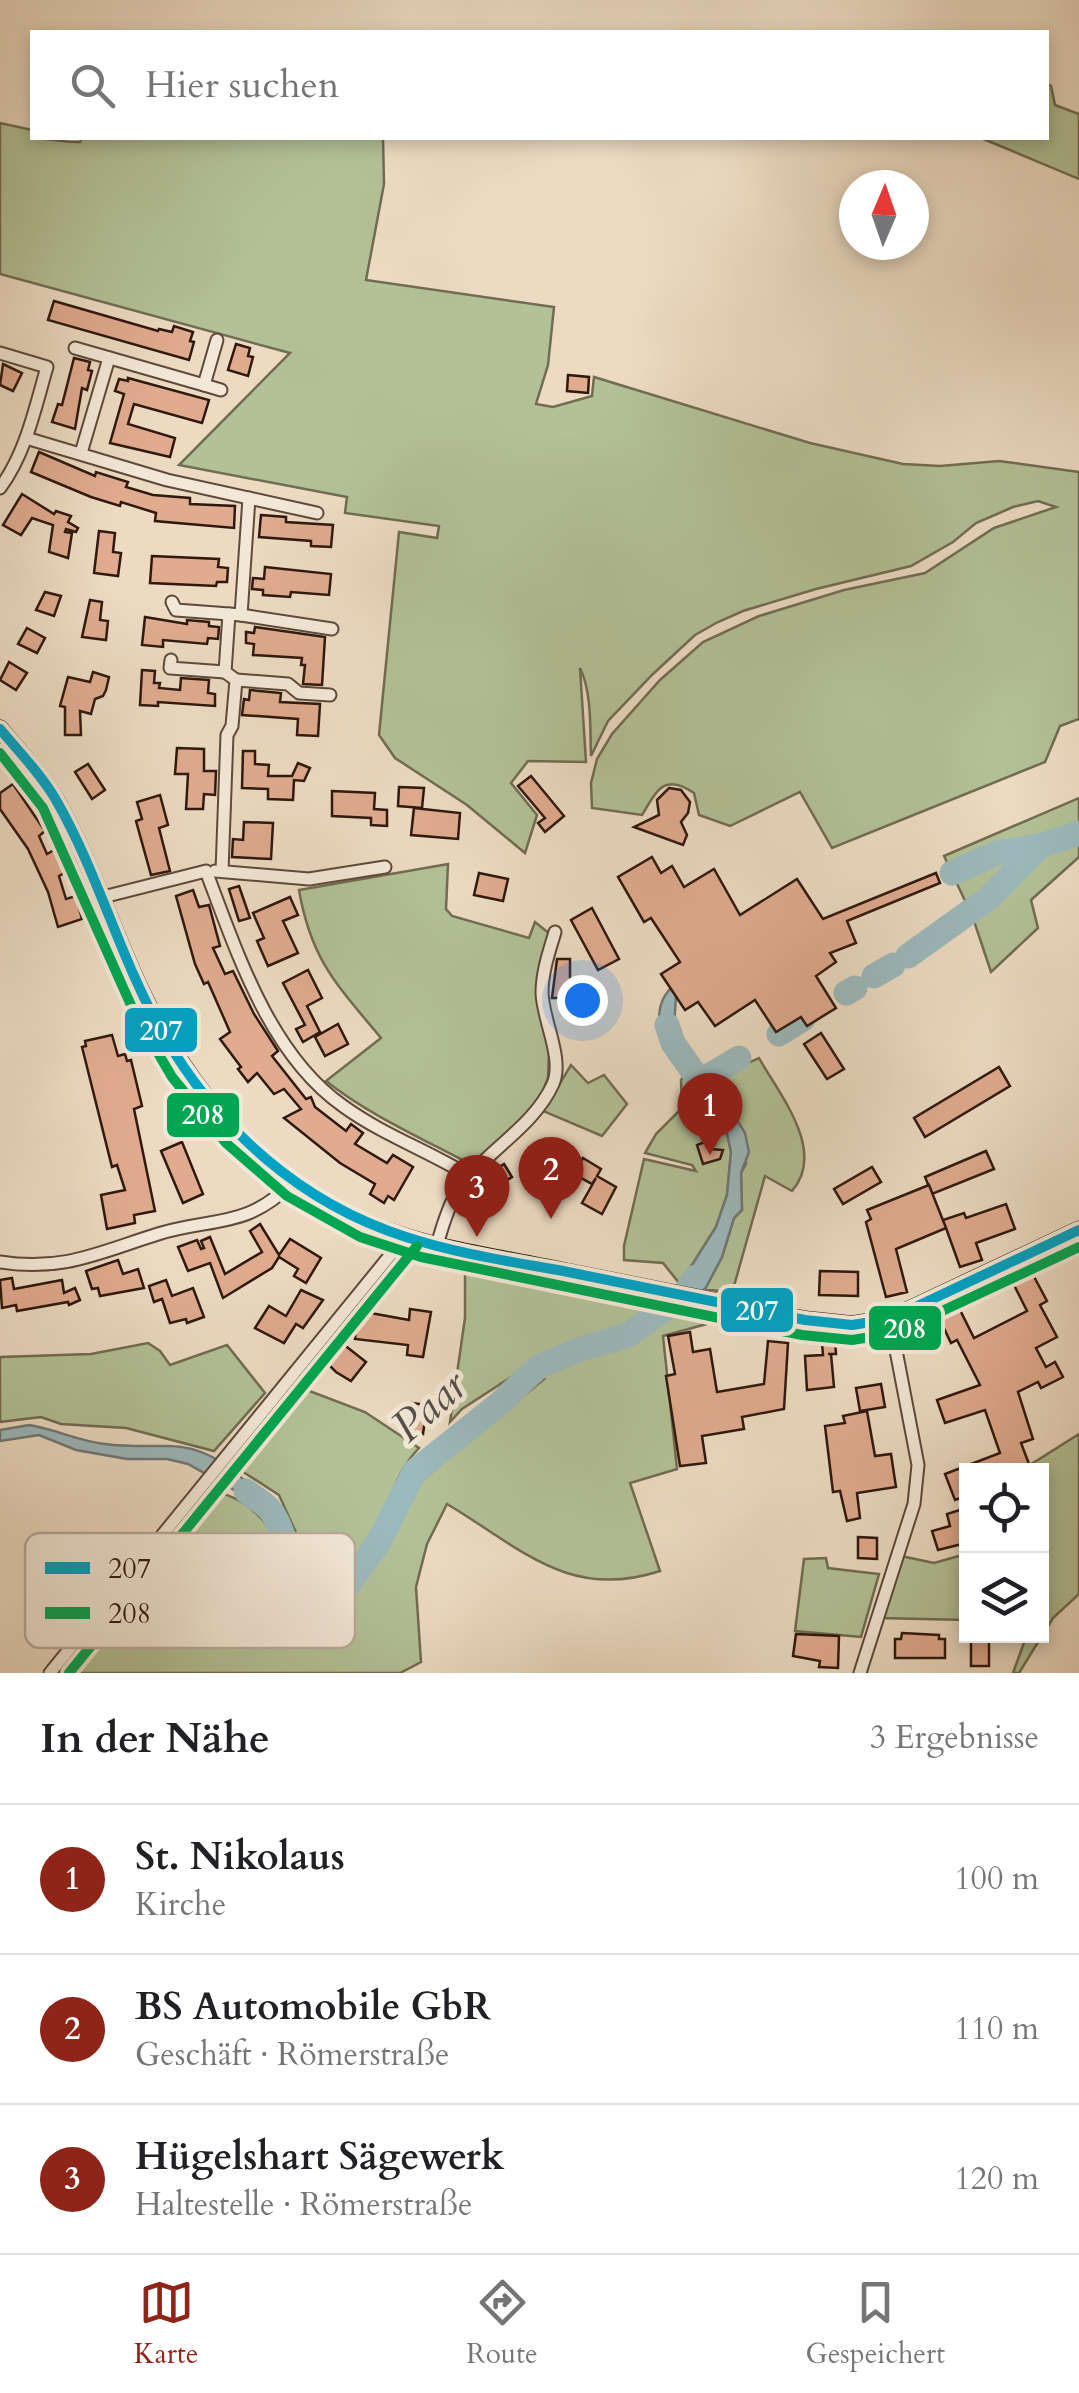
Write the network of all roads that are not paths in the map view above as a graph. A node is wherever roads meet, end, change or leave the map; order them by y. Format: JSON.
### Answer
{"nodes":[{"id":1,"x":218,"y":340,"type":"dead end"},
{"id":2,"x":75,"y":348,"type":"dead end"},
{"id":3,"x":0,"y":353,"type":"edge"},
{"id":4,"x":109,"y":358,"type":"junction"},
{"id":5,"x":204,"y":385,"type":"junction"},
{"id":6,"x":221,"y":390,"type":"dead end"},
{"id":7,"x":26,"y":438,"type":"junction"},
{"id":8,"x":81,"y":453,"type":"junction"},
{"id":9,"x":0,"y":488,"type":"edge"},
{"id":10,"x":249,"y":498,"type":"junction"},
{"id":11,"x":317,"y":513,"type":"dead end"},
{"id":12,"x":172,"y":602,"type":"dead end"},
{"id":13,"x":235,"y":615,"type":"junction"},
{"id":14,"x":332,"y":629,"type":"dead end"},
{"id":15,"x":170,"y":669,"type":"dead end"},
{"id":16,"x":230,"y":676,"type":"junction"},
{"id":17,"x":330,"y":695,"type":"dead end"},
{"id":18,"x":0,"y":729,"type":"edge"},
{"id":19,"x":385,"y":867,"type":"dead end"},
{"id":20,"x":206,"y":871,"type":"junction"},
{"id":21,"x":222,"y":871,"type":"junction"},
{"id":22,"x":102,"y":897,"type":"junction"},
{"id":23,"x":556,"y":932,"type":"dead end"},
{"id":24,"x":471,"y":1177,"type":"junction"},
{"id":25,"x":292,"y":1184,"type":"junction"},
{"id":26,"x":1079,"y":1230,"type":"edge"},
{"id":27,"x":405,"y":1237,"type":"junction"},
{"id":28,"x":437,"y":1245,"type":"junction"},
{"id":29,"x":0,"y":1262,"type":"edge"},
{"id":30,"x":890,"y":1319,"type":"junction"},
{"id":31,"x":163,"y":1533,"type":"edge"},
{"id":32,"x":70,"y":1648,"type":"edge"},
{"id":33,"x":50,"y":1673,"type":"edge"},
{"id":34,"x":860,"y":1673,"type":"edge"}],
"edges":[{"from":1,"to":5,"type":"street"},
{"from":2,"to":4,"type":"street"},
{"from":3,"to":7,"type":"street"},
{"from":4,"to":5,"type":"street"},
{"from":4,"to":8,"type":"street"},
{"from":5,"to":6,"type":"street"},
{"from":7,"to":8,"type":"street"},
{"from":7,"to":9,"type":"street"},
{"from":8,"to":10,"type":"street"},
{"from":10,"to":11,"type":"street"},
{"from":10,"to":13,"type":"street"},
{"from":12,"to":13,"type":"street"},
{"from":13,"to":14,"type":"street"},
{"from":13,"to":16,"type":"street"},
{"from":15,"to":16,"type":"street"},
{"from":16,"to":17,"type":"street"},
{"from":16,"to":21,"type":"street"},
{"from":18,"to":22,"type":"main road"},
{"from":19,"to":21,"type":"street"},
{"from":20,"to":21,"type":"street"},
{"from":20,"to":22,"type":"street"},
{"from":20,"to":24,"type":"street"},
{"from":22,"to":25,"type":"main road"},
{"from":23,"to":24,"type":"street"},
{"from":24,"to":28,"type":"street"},
{"from":25,"to":27,"type":"main road"},
{"from":25,"to":29,"type":"street"},
{"from":26,"to":30,"type":"main road"},
{"from":27,"to":28,"type":"main road"},
{"from":27,"to":31,"type":"street"},
{"from":28,"to":30,"type":"main road"},
{"from":30,"to":34,"type":"street"},
{"from":32,"to":33,"type":"street"}]}
